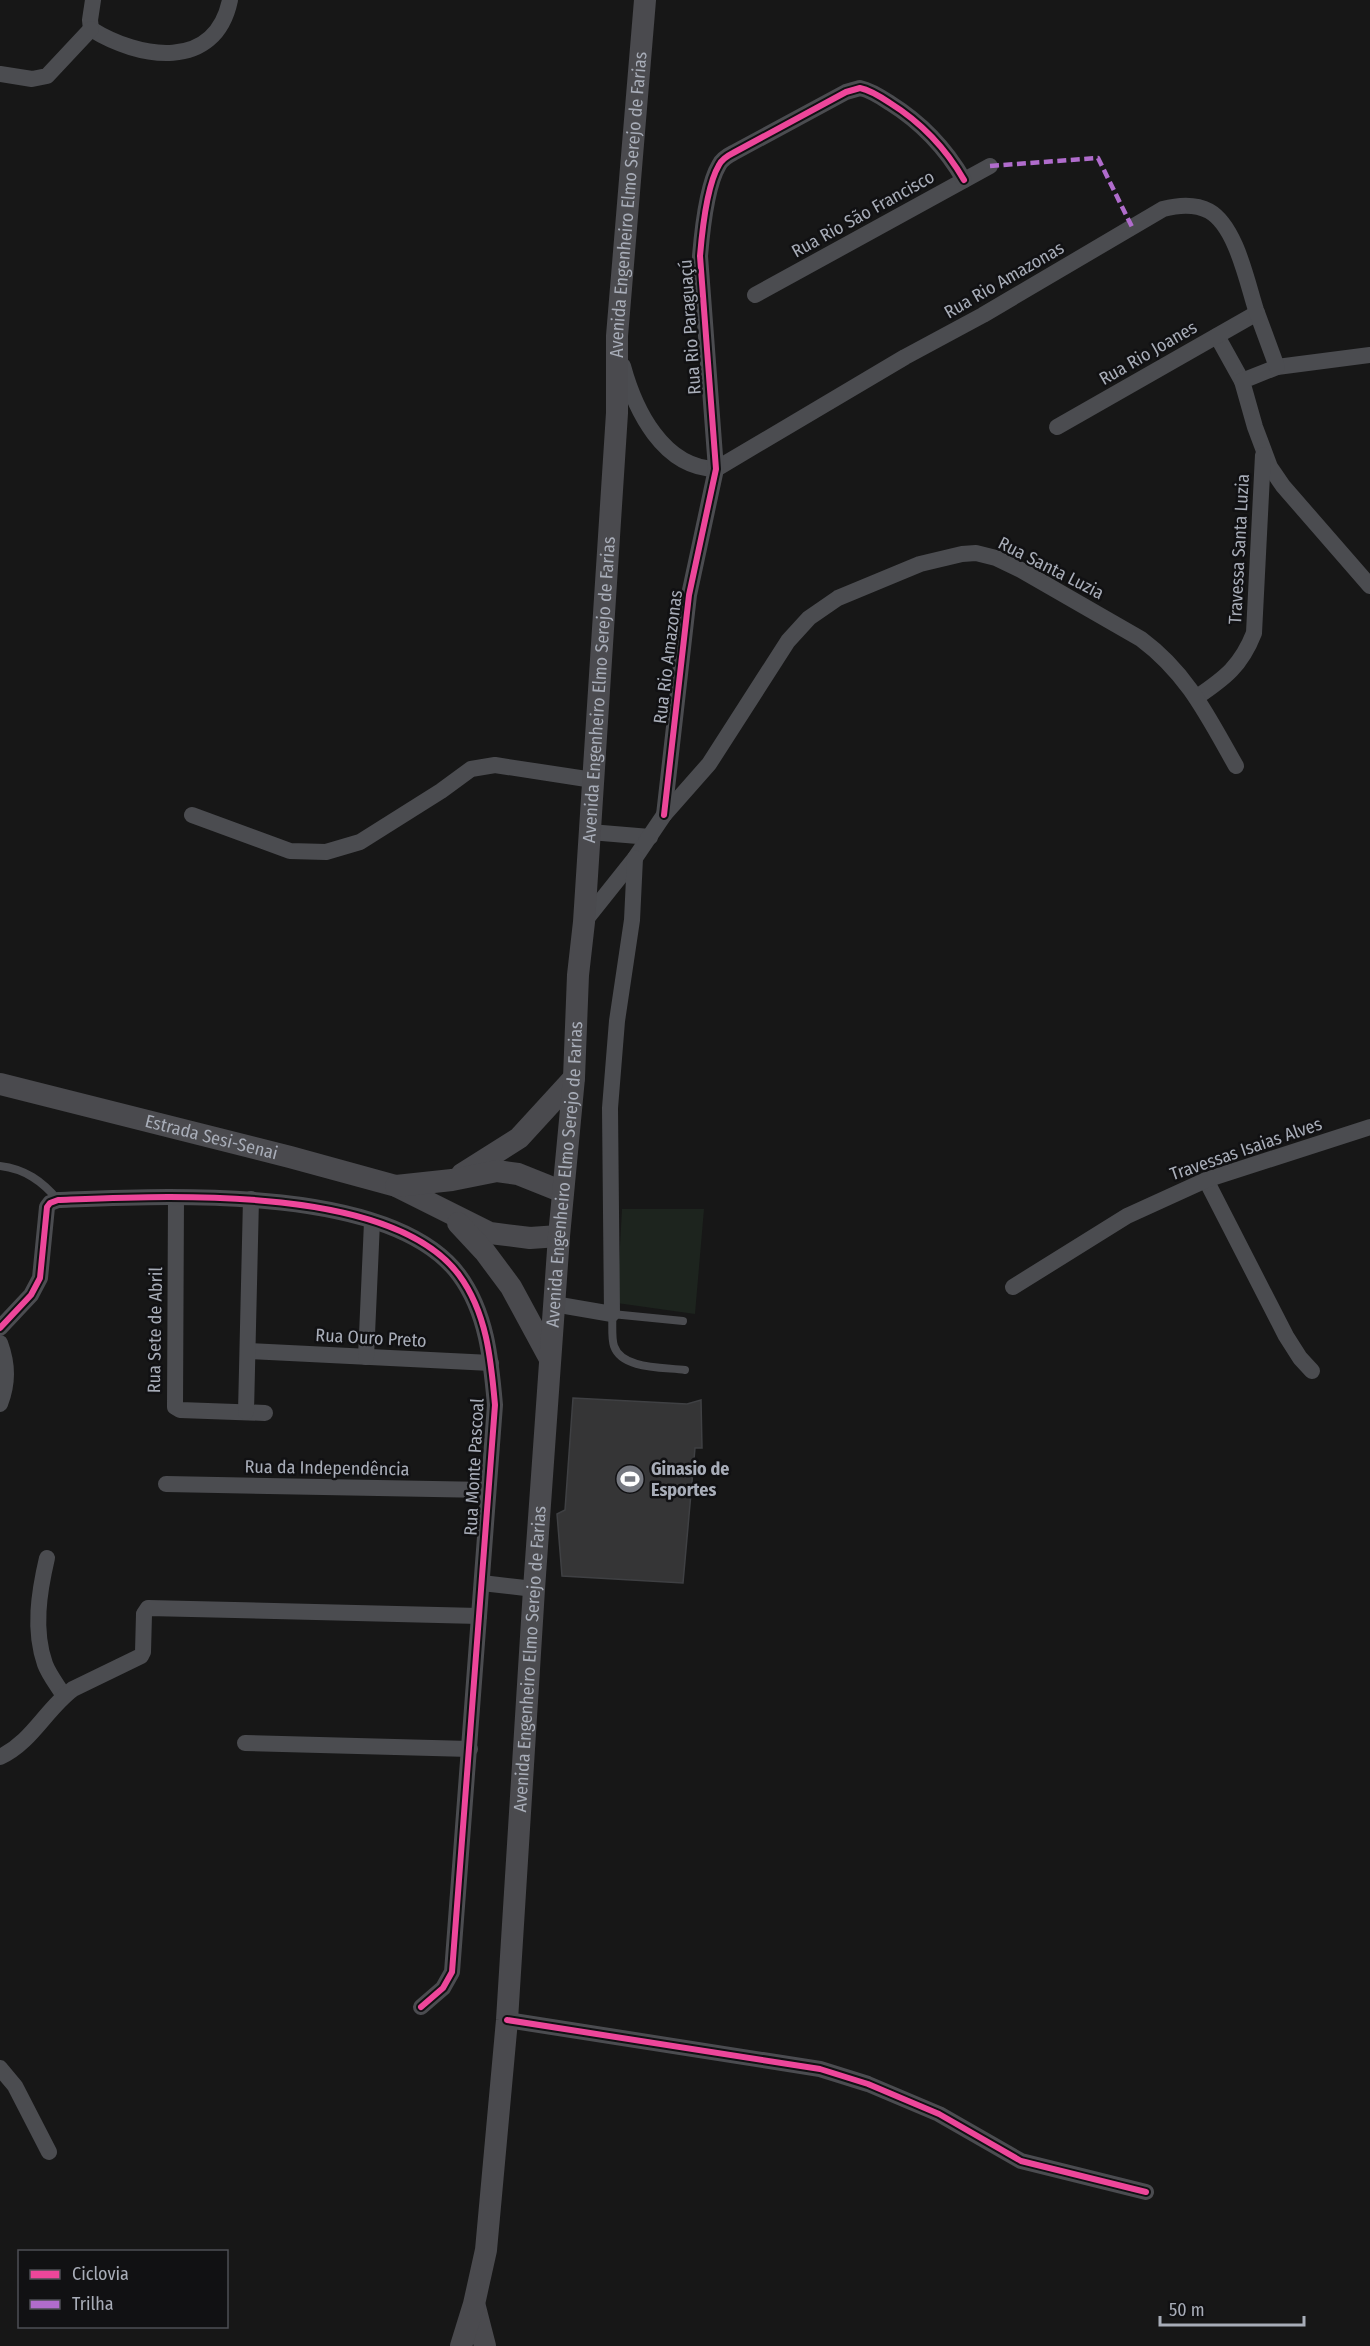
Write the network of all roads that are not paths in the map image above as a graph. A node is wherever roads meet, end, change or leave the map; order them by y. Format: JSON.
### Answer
{"nodes":[{"id":1,"x":93,"y":0,"type":"edge"},
{"id":2,"x":230,"y":0,"type":"edge"},
{"id":3,"x":645,"y":0,"type":"edge"},
{"id":4,"x":91,"y":29,"type":"junction"},
{"id":5,"x":0,"y":74,"type":"edge"},
{"id":6,"x":990,"y":166,"type":"dead end"},
{"id":7,"x":964,"y":180,"type":"junction"},
{"id":8,"x":756,"y":295,"type":"dead end"},
{"id":9,"x":1257,"y":313,"type":"junction"},
{"id":10,"x":1217,"y":336,"type":"junction"},
{"id":11,"x":617,"y":346,"type":"junction"},
{"id":12,"x":1370,"y":355,"type":"edge"},
{"id":13,"x":1277,"y":367,"type":"junction"},
{"id":14,"x":1242,"y":381,"type":"junction"},
{"id":15,"x":1057,"y":427,"type":"dead end"},
{"id":16,"x":1263,"y":451,"type":"junction"},
{"id":17,"x":716,"y":469,"type":"junction"},
{"id":18,"x":1370,"y":586,"type":"edge"},
{"id":19,"x":1197,"y":697,"type":"junction"},
{"id":20,"x":1236,"y":766,"type":"dead end"},
{"id":21,"x":593,"y":780,"type":"junction"},
{"id":22,"x":192,"y":814,"type":"dead end"},
{"id":23,"x":664,"y":815,"type":"junction"},
{"id":24,"x":590,"y":832,"type":"junction"},
{"id":25,"x":650,"y":837,"type":"junction"},
{"id":26,"x":635,"y":858,"type":"junction"},
{"id":27,"x":584,"y":922,"type":"junction"},
{"id":28,"x":0,"y":1076,"type":"edge"},
{"id":29,"x":574,"y":1078,"type":"junction"},
{"id":30,"x":0,"y":1084,"type":"edge"},
{"id":31,"x":25,"y":1090,"type":"junction"},
{"id":32,"x":1370,"y":1127,"type":"edge"},
{"id":33,"x":0,"y":1166,"type":"edge"},
{"id":34,"x":452,"y":1180,"type":"junction"},
{"id":35,"x":1206,"y":1180,"type":"junction"},
{"id":36,"x":396,"y":1186,"type":"junction"},
{"id":37,"x":563,"y":1192,"type":"junction"},
{"id":38,"x":176,"y":1198,"type":"junction"},
{"id":39,"x":251,"y":1199,"type":"junction"},
{"id":40,"x":58,"y":1200,"type":"junction"},
{"id":41,"x":447,"y":1212,"type":"junction"},
{"id":42,"x":372,"y":1222,"type":"junction"},
{"id":43,"x":559,"y":1236,"type":"junction"},
{"id":44,"x":1013,"y":1287,"type":"dead end"},
{"id":45,"x":554,"y":1304,"type":"junction"},
{"id":46,"x":612,"y":1314,"type":"junction"},
{"id":47,"x":683,"y":1321,"type":"dead end"},
{"id":48,"x":0,"y":1328,"type":"edge"},
{"id":49,"x":0,"y":1343,"type":"edge"},
{"id":50,"x":248,"y":1351,"type":"junction"},
{"id":51,"x":366,"y":1357,"type":"junction"},
{"id":52,"x":550,"y":1360,"type":"junction"},
{"id":53,"x":491,"y":1363,"type":"junction"},
{"id":54,"x":685,"y":1370,"type":"dead end"},
{"id":55,"x":1312,"y":1371,"type":"dead end"},
{"id":56,"x":0,"y":1404,"type":"edge"},
{"id":57,"x":246,"y":1412,"type":"junction"},
{"id":58,"x":265,"y":1413,"type":"dead end"},
{"id":59,"x":166,"y":1484,"type":"dead end"},
{"id":60,"x":488,"y":1490,"type":"junction"},
{"id":61,"x":46,"y":1558,"type":"dead end"},
{"id":62,"x":482,"y":1583,"type":"junction"},
{"id":63,"x":534,"y":1590,"type":"junction"},
{"id":64,"x":479,"y":1616,"type":"junction"},
{"id":65,"x":64,"y":1696,"type":"junction"},
{"id":66,"x":245,"y":1743,"type":"dead end"},
{"id":67,"x":470,"y":1749,"type":"junction"},
{"id":68,"x":0,"y":1757,"type":"edge"},
{"id":69,"x":421,"y":2007,"type":"dead end"},
{"id":70,"x":507,"y":2020,"type":"junction"},
{"id":71,"x":0,"y":2068,"type":"edge"},
{"id":72,"x":49,"y":2152,"type":"dead end"},
{"id":73,"x":1146,"y":2192,"type":"dead end"},
{"id":74,"x":474,"y":2304,"type":"junction"},
{"id":75,"x":461,"y":2346,"type":"edge"},
{"id":76,"x":484,"y":2346,"type":"edge"}],
"edges":[{"from":1,"to":4,"type":"street"},
{"from":2,"to":4,"type":"street"},
{"from":3,"to":11,"type":"main road","name":"Avenida Engenheiro Elmo Serejo de Farias"},
{"from":4,"to":5,"type":"street"},
{"from":6,"to":7,"type":"street","name":"Rua Rio São Francisco"},
{"from":7,"to":8,"type":"street","name":"Rua Rio São Francisco"},
{"from":7,"to":17,"type":"street","name":"Rua Rio Paraguaçú"},
{"from":9,"to":10,"type":"street","name":"Rua Rio Joanes"},
{"from":9,"to":13,"type":"street","name":"Rua Rio Amazonas"},
{"from":9,"to":17,"type":"street","name":"Rua Rio Amazonas"},
{"from":10,"to":14,"type":"street"},
{"from":10,"to":15,"type":"street","name":"Rua Rio Joanes"},
{"from":11,"to":17,"type":"street"},
{"from":11,"to":21,"type":"main road","name":"Avenida Engenheiro Elmo Serejo de Farias"},
{"from":12,"to":13,"type":"street"},
{"from":13,"to":14,"type":"street"},
{"from":14,"to":16,"type":"street"},
{"from":16,"to":18,"type":"street"},
{"from":16,"to":19,"type":"street","name":"Travessa Santa Luzia"},
{"from":17,"to":23,"type":"street","name":"Rua Rio Amazonas"},
{"from":19,"to":20,"type":"street","name":"Rua Santa Luzia"},
{"from":19,"to":23,"type":"street","name":"Rua Santa Luzia"},
{"from":21,"to":22,"type":"street"},
{"from":21,"to":24,"type":"main road","name":"Avenida Engenheiro Elmo Serejo de Farias"},
{"from":23,"to":25,"type":"street","name":"Rua Santa Luzia"},
{"from":24,"to":25,"type":"street"},
{"from":24,"to":27,"type":"main road","name":"Avenida Engenheiro Elmo Serejo de Farias"},
{"from":25,"to":26,"type":"street"},
{"from":26,"to":27,"type":"street"},
{"from":26,"to":46,"type":"street"},
{"from":27,"to":29,"type":"main road","name":"Avenida Engenheiro Elmo Serejo de Farias"},
{"from":28,"to":31,"type":"main road","name":"Estrada Sesi-Senai"},
{"from":29,"to":34,"type":"main road"},
{"from":29,"to":37,"type":"main road","name":"Avenida Engenheiro Elmo Serejo de Farias"},
{"from":30,"to":31,"type":"main road","name":"Estrada Sesi-Senai"},
{"from":31,"to":36,"type":"main road","name":"Estrada Sesi-Senai"},
{"from":32,"to":35,"type":"street","name":"Travessas Isaias Alves"},
{"from":33,"to":40,"type":"lane"},
{"from":34,"to":36,"type":"main road","name":"Estrada Sesi-Senai"},
{"from":34,"to":37,"type":"main road","name":"Estrada Sesi-Senai"},
{"from":35,"to":44,"type":"street","name":"Travessas Isaias Alves"},
{"from":35,"to":55,"type":"street"},
{"from":36,"to":41,"type":"main road","name":"Estrada Sesi-Senai"},
{"from":37,"to":43,"type":"main road","name":"Avenida Engenheiro Elmo Serejo de Farias"},
{"from":38,"to":39,"type":"street","name":"Rua Monte Pascoal"},
{"from":38,"to":40,"type":"street","name":"Rua Monte Pascoal"},
{"from":38,"to":57,"type":"street","name":"Rua Sete de Abril"},
{"from":39,"to":42,"type":"street","name":"Rua Monte Pascoal"},
{"from":39,"to":50,"type":"street"},
{"from":40,"to":48,"type":"street"},
{"from":41,"to":43,"type":"main road","name":"Estrada Sesi-Senai"},
{"from":41,"to":52,"type":"main road"},
{"from":42,"to":51,"type":"street"},
{"from":42,"to":53,"type":"street","name":"Rua Monte Pascoal"},
{"from":43,"to":45,"type":"main road","name":"Avenida Engenheiro Elmo Serejo de Farias"},
{"from":45,"to":46,"type":"street"},
{"from":45,"to":52,"type":"main road","name":"Avenida Engenheiro Elmo Serejo de Farias"},
{"from":46,"to":47,"type":"lane"},
{"from":46,"to":54,"type":"lane"},
{"from":49,"to":56,"type":"street"},
{"from":50,"to":51,"type":"street","name":"Rua Ouro Preto"},
{"from":50,"to":57,"type":"street"},
{"from":51,"to":53,"type":"street","name":"Rua Ouro Preto"},
{"from":52,"to":63,"type":"main road","name":"Avenida Engenheiro Elmo Serejo de Farias"},
{"from":53,"to":60,"type":"street","name":"Rua Monte Pascoal"},
{"from":57,"to":58,"type":"street","name":"Rua Sete de Abril"},
{"from":59,"to":60,"type":"street","name":"Rua da Independência"},
{"from":60,"to":62,"type":"street","name":"Rua Monte Pascoal"},
{"from":61,"to":65,"type":"street"},
{"from":62,"to":63,"type":"street"},
{"from":62,"to":64,"type":"street","name":"Rua Monte Pascoal"},
{"from":63,"to":70,"type":"main road","name":"Avenida Engenheiro Elmo Serejo de Farias"},
{"from":64,"to":65,"type":"street"},
{"from":64,"to":67,"type":"street","name":"Rua Monte Pascoal"},
{"from":65,"to":68,"type":"street"},
{"from":66,"to":67,"type":"street"},
{"from":67,"to":69,"type":"street","name":"Rua Monte Pascoal"},
{"from":70,"to":73,"type":"street"},
{"from":70,"to":74,"type":"main road","name":"Avenida Engenheiro Elmo Serejo de Farias"},
{"from":71,"to":72,"type":"street"},
{"from":74,"to":75,"type":"main road","name":"Avenida Engenheiro Elmo Serejo de Farias"},
{"from":74,"to":76,"type":"main road"}]}
